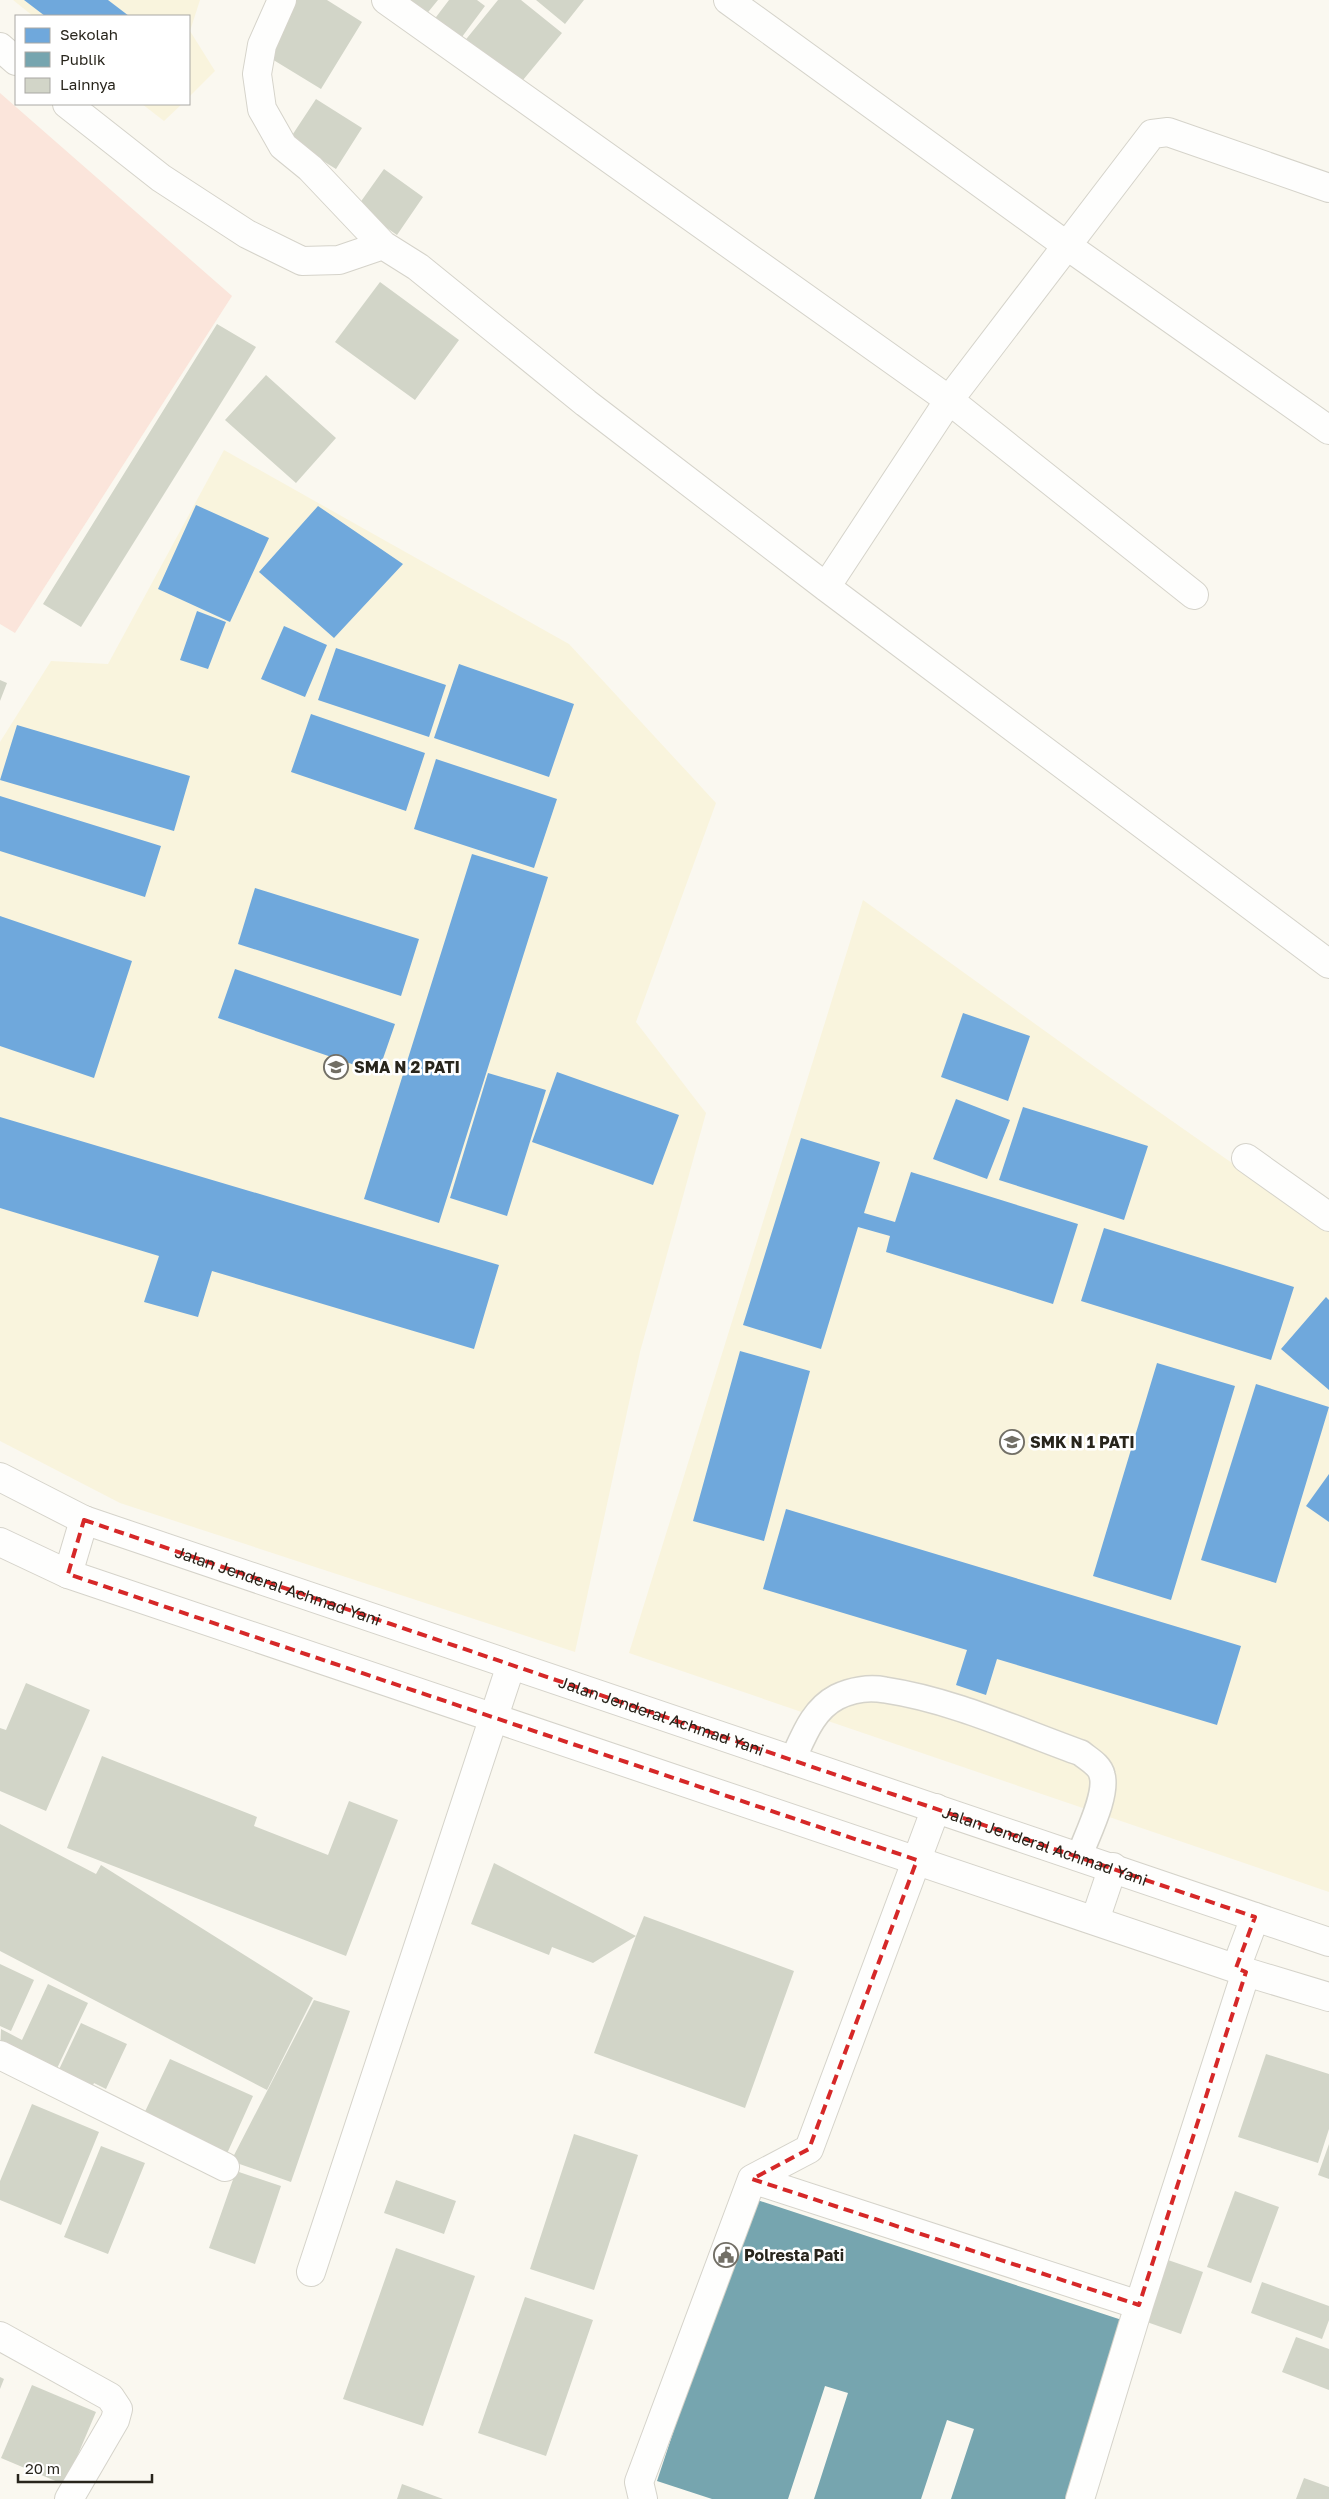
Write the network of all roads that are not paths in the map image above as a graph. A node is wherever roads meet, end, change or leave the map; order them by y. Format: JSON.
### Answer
{"nodes":[{"id":1,"x":282,"y":0,"type":"edge"},
{"id":2,"x":386,"y":0,"type":"edge"},
{"id":3,"x":728,"y":0,"type":"edge"},
{"id":4,"x":0,"y":47,"type":"edge"},
{"id":5,"x":15,"y":60,"type":"edge"},
{"id":6,"x":68,"y":105,"type":"edge"},
{"id":7,"x":1329,"y":188,"type":"edge"},
{"id":8,"x":1066,"y":244,"type":"junction"},
{"id":9,"x":383,"y":245,"type":"junction"},
{"id":10,"x":949,"y":400,"type":"junction"},
{"id":11,"x":1329,"y":430,"type":"edge"},
{"id":12,"x":826,"y":587,"type":"junction"},
{"id":13,"x":1194,"y":595,"type":"dead end"},
{"id":14,"x":1329,"y":964,"type":"edge"},
{"id":15,"x":1246,"y":1158,"type":"dead end"},
{"id":16,"x":1329,"y":1216,"type":"edge"},
{"id":17,"x":0,"y":1477,"type":"edge"},
{"id":18,"x":84,"y":1520,"type":"junction"},
{"id":19,"x":0,"y":1542,"type":"edge"},
{"id":20,"x":68,"y":1574,"type":"junction"},
{"id":21,"x":511,"y":1664,"type":"junction"},
{"id":22,"x":492,"y":1718,"type":"junction"},
{"id":23,"x":792,"y":1761,"type":"junction"},
{"id":24,"x":936,"y":1808,"type":"junction"},
{"id":25,"x":1079,"y":1857,"type":"junction"},
{"id":26,"x":917,"y":1860,"type":"junction"},
{"id":27,"x":1114,"y":1867,"type":"junction"},
{"id":28,"x":1255,"y":1917,"type":"junction"},
{"id":29,"x":1095,"y":1920,"type":"junction"},
{"id":30,"x":1329,"y":1942,"type":"edge"},
{"id":31,"x":1241,"y":1970,"type":"junction"},
{"id":32,"x":1329,"y":1997,"type":"edge"},
{"id":33,"x":0,"y":2055,"type":"edge"},
{"id":34,"x":225,"y":2167,"type":"dead end"},
{"id":35,"x":752,"y":2179,"type":"junction"},
{"id":36,"x":311,"y":2272,"type":"dead end"},
{"id":37,"x":1139,"y":2305,"type":"junction"},
{"id":38,"x":0,"y":2336,"type":"edge"},
{"id":39,"x":69,"y":2499,"type":"edge"},
{"id":40,"x":643,"y":2499,"type":"edge"},
{"id":41,"x":1080,"y":2499,"type":"edge"}],
"edges":[{"from":1,"to":9,"type":"street"},
{"from":2,"to":10,"type":"street"},
{"from":3,"to":8,"type":"street"},
{"from":4,"to":5,"type":"street"},
{"from":6,"to":9,"type":"street"},
{"from":7,"to":8,"type":"street"},
{"from":8,"to":10,"type":"street"},
{"from":8,"to":11,"type":"street"},
{"from":9,"to":12,"type":"street"},
{"from":10,"to":12,"type":"street"},
{"from":10,"to":13,"type":"street"},
{"from":12,"to":14,"type":"street"},
{"from":15,"to":16,"type":"street"},
{"from":17,"to":18,"type":"street","name":"Jalan Jenderal Achmad Yani"},
{"from":18,"to":20,"type":"street"},
{"from":18,"to":21,"type":"street","name":"Jalan Jenderal Achmad Yani"},
{"from":19,"to":20,"type":"street"},
{"from":20,"to":22,"type":"street"},
{"from":21,"to":22,"type":"street"},
{"from":21,"to":23,"type":"street","name":"Jalan Jenderal Achmad Yani"},
{"from":22,"to":26,"type":"street"},
{"from":22,"to":36,"type":"street"},
{"from":23,"to":24,"type":"street","name":"Jalan Jenderal Achmad Yani"},
{"from":23,"to":25,"type":"lane"},
{"from":24,"to":25,"type":"street","name":"Jalan Jenderal Achmad Yani"},
{"from":24,"to":26,"type":"street"},
{"from":25,"to":27,"type":"street","name":"Jalan Jenderal Achmad Yani"},
{"from":26,"to":29,"type":"street"},
{"from":26,"to":35,"type":"street"},
{"from":27,"to":28,"type":"street","name":"Jalan Jenderal Achmad Yani"},
{"from":27,"to":29,"type":"street"},
{"from":28,"to":30,"type":"street","name":"Jalan Jenderal Achmad Yani"},
{"from":28,"to":31,"type":"street"},
{"from":29,"to":31,"type":"street"},
{"from":31,"to":32,"type":"street"},
{"from":31,"to":37,"type":"street"},
{"from":33,"to":34,"type":"street"},
{"from":35,"to":37,"type":"street"},
{"from":35,"to":40,"type":"street"},
{"from":37,"to":41,"type":"street"},
{"from":38,"to":39,"type":"street"}]}
